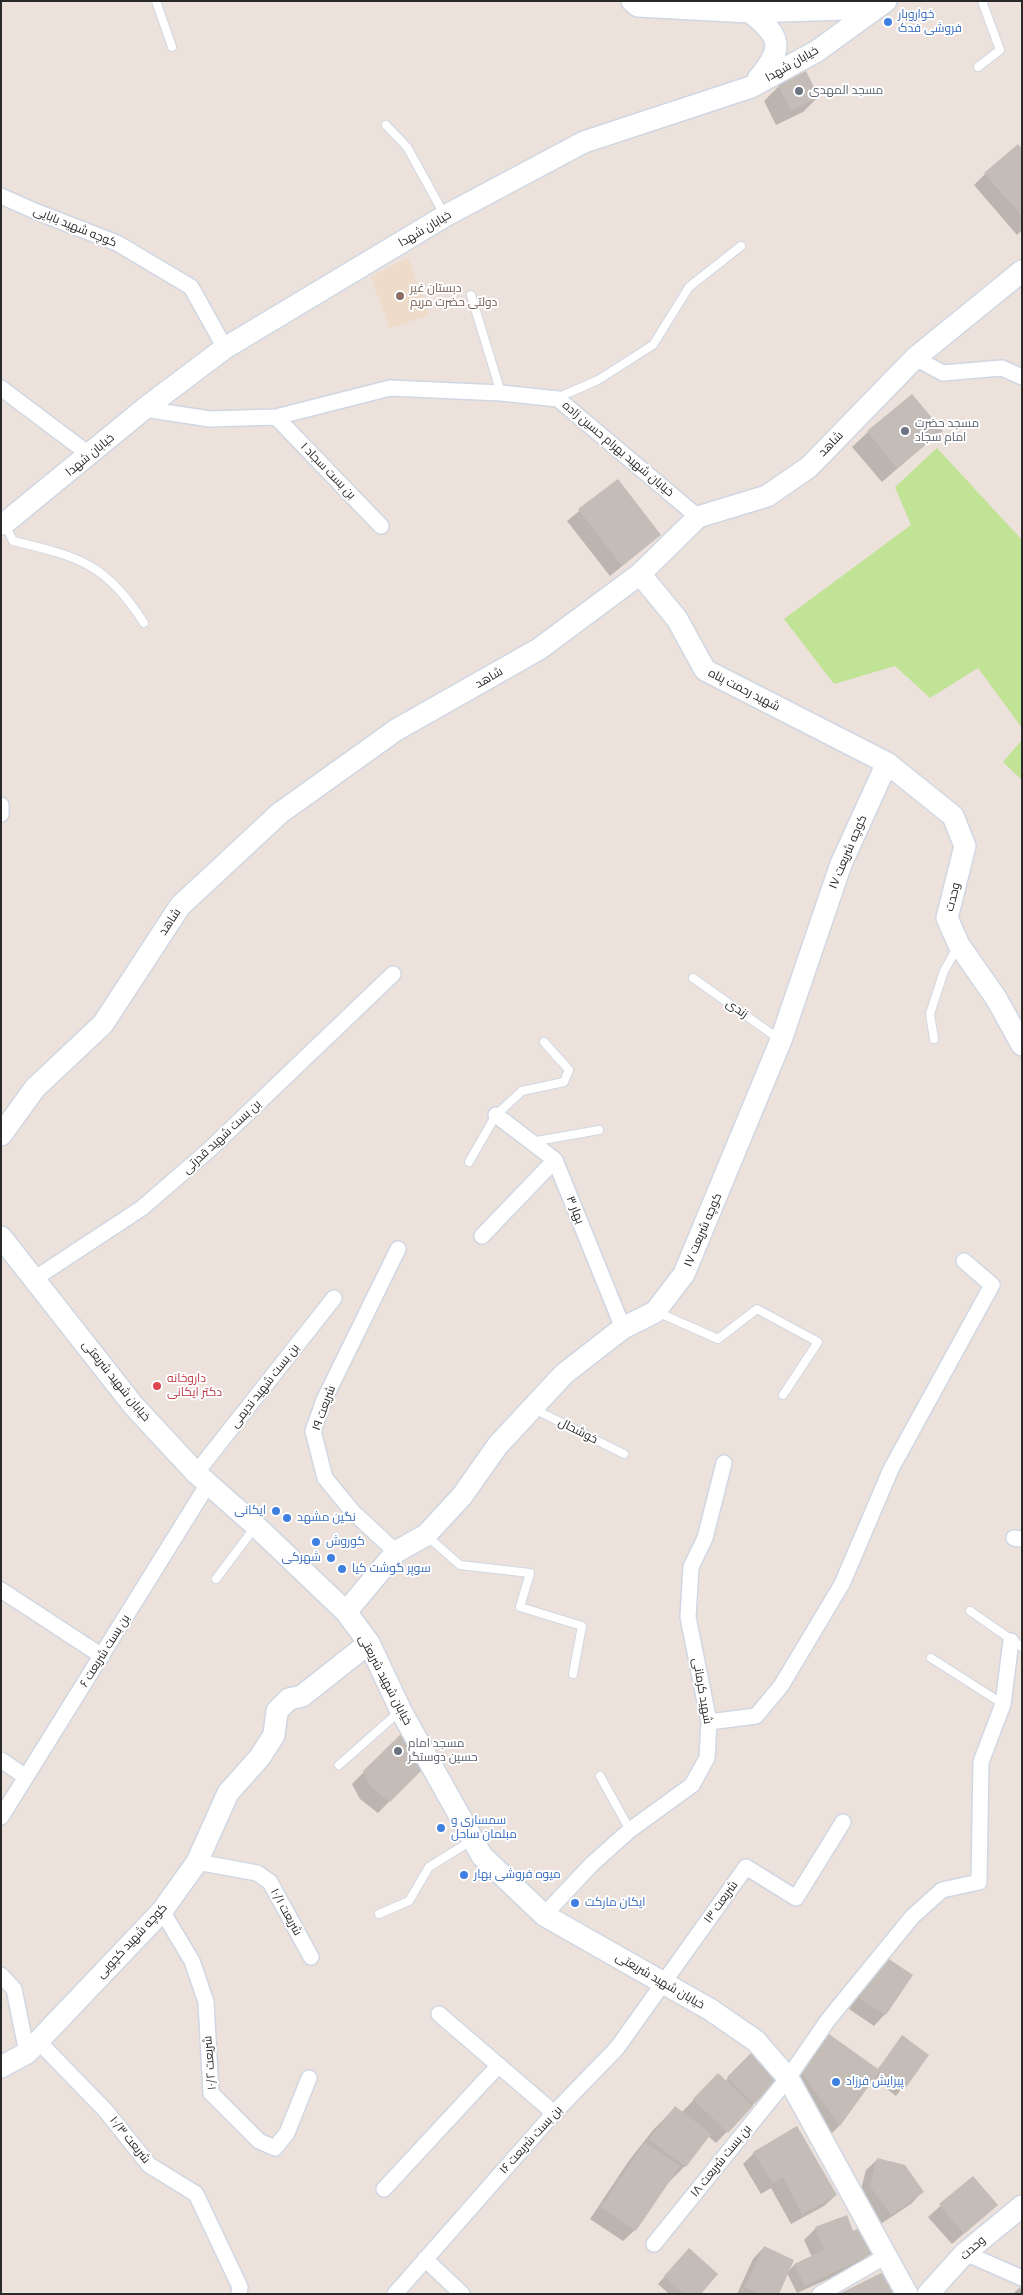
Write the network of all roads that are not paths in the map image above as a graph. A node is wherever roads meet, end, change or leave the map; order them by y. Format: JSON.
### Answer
{"nodes":[{"id":1,"x":156,"y":1,"type":"edge"},
{"id":2,"x":632,"y":1,"type":"edge"},
{"id":3,"x":982,"y":1,"type":"edge"},
{"id":4,"x":881,"y":5,"type":"edge"},
{"id":5,"x":831,"y":6,"type":"edge"},
{"id":6,"x":750,"y":12,"type":"junction"},
{"id":7,"x":172,"y":47,"type":"dead end"},
{"id":8,"x":978,"y":67,"type":"dead end"},
{"id":9,"x":751,"y":87,"type":"junction"},
{"id":10,"x":386,"y":125,"type":"dead end"},
{"id":11,"x":1,"y":196,"type":"edge"},
{"id":12,"x":445,"y":216,"type":"junction"},
{"id":13,"x":741,"y":246,"type":"dead end"},
{"id":14,"x":1022,"y":271,"type":"edge"},
{"id":15,"x":471,"y":295,"type":"dead end"},
{"id":16,"x":225,"y":348,"type":"junction"},
{"id":17,"x":915,"y":358,"type":"junction"},
{"id":18,"x":1022,"y":377,"type":"edge"},
{"id":19,"x":1,"y":388,"type":"edge"},
{"id":20,"x":501,"y":393,"type":"junction"},
{"id":21,"x":555,"y":399,"type":"junction"},
{"id":22,"x":144,"y":409,"type":"junction"},
{"id":23,"x":276,"y":417,"type":"junction"},
{"id":24,"x":90,"y":455,"type":"junction"},
{"id":25,"x":698,"y":517,"type":"junction"},
{"id":26,"x":3,"y":524,"type":"edge"},
{"id":27,"x":381,"y":526,"type":"dead end"},
{"id":28,"x":640,"y":574,"type":"junction"},
{"id":29,"x":144,"y":623,"type":"dead end"},
{"id":30,"x":887,"y":763,"type":"junction"},
{"id":31,"x":1,"y":804,"type":"edge"},
{"id":32,"x":1,"y":814,"type":"edge"},
{"id":33,"x":959,"y":945,"type":"junction"},
{"id":34,"x":393,"y":974,"type":"dead end"},
{"id":35,"x":693,"y":978,"type":"dead end"},
{"id":36,"x":934,"y":1039,"type":"dead end"},
{"id":37,"x":781,"y":1040,"type":"junction"},
{"id":38,"x":544,"y":1042,"type":"dead end"},
{"id":39,"x":1022,"y":1045,"type":"edge"},
{"id":40,"x":496,"y":1116,"type":"junction"},
{"id":41,"x":599,"y":1130,"type":"dead end"},
{"id":42,"x":1,"y":1135,"type":"edge"},
{"id":43,"x":529,"y":1143,"type":"junction"},
{"id":44,"x":555,"y":1160,"type":"junction"},
{"id":45,"x":469,"y":1162,"type":"dead end"},
{"id":46,"x":482,"y":1236,"type":"dead end"},
{"id":47,"x":1,"y":1238,"type":"edge"},
{"id":48,"x":398,"y":1249,"type":"dead end"},
{"id":49,"x":964,"y":1261,"type":"dead end"},
{"id":50,"x":34,"y":1279,"type":"junction"},
{"id":51,"x":334,"y":1298,"type":"dead end"},
{"id":52,"x":655,"y":1312,"type":"junction"},
{"id":53,"x":623,"y":1328,"type":"junction"},
{"id":54,"x":783,"y":1395,"type":"dead end"},
{"id":55,"x":532,"y":1408,"type":"junction"},
{"id":56,"x":624,"y":1454,"type":"dead end"},
{"id":57,"x":724,"y":1462,"type":"dead end"},
{"id":58,"x":202,"y":1478,"type":"junction"},
{"id":59,"x":256,"y":1526,"type":"junction"},
{"id":60,"x":426,"y":1535,"type":"junction"},
{"id":61,"x":396,"y":1552,"type":"junction"},
{"id":62,"x":216,"y":1579,"type":"dead end"},
{"id":63,"x":1,"y":1590,"type":"edge"},
{"id":64,"x":970,"y":1611,"type":"dead end"},
{"id":65,"x":346,"y":1612,"type":"junction"},
{"id":66,"x":369,"y":1643,"type":"junction"},
{"id":67,"x":1016,"y":1644,"type":"edge"},
{"id":68,"x":102,"y":1656,"type":"junction"},
{"id":69,"x":931,"y":1658,"type":"dead end"},
{"id":70,"x":573,"y":1674,"type":"dead end"},
{"id":71,"x":1003,"y":1704,"type":"junction"},
{"id":72,"x":401,"y":1711,"type":"junction"},
{"id":73,"x":709,"y":1722,"type":"junction"},
{"id":74,"x":1,"y":1760,"type":"edge"},
{"id":75,"x":339,"y":1765,"type":"dead end"},
{"id":76,"x":600,"y":1776,"type":"dead end"},
{"id":77,"x":26,"y":1778,"type":"junction"},
{"id":78,"x":1,"y":1817,"type":"edge"},
{"id":79,"x":843,"y":1822,"type":"dead end"},
{"id":80,"x":630,"y":1830,"type":"junction"},
{"id":81,"x":473,"y":1840,"type":"junction"},
{"id":82,"x":197,"y":1862,"type":"junction"},
{"id":83,"x":162,"y":1911,"type":"junction"},
{"id":84,"x":379,"y":1914,"type":"dead end"},
{"id":85,"x":544,"y":1915,"type":"junction"},
{"id":86,"x":311,"y":1956,"type":"dead end"},
{"id":87,"x":1,"y":1976,"type":"edge"},
{"id":88,"x":663,"y":1983,"type":"junction"},
{"id":89,"x":439,"y":2014,"type":"dead end"},
{"id":90,"x":33,"y":2047,"type":"junction"},
{"id":91,"x":499,"y":2065,"type":"junction"},
{"id":92,"x":1,"y":2066,"type":"edge"},
{"id":93,"x":309,"y":2078,"type":"dead end"},
{"id":94,"x":788,"y":2078,"type":"junction"},
{"id":95,"x":554,"y":2113,"type":"junction"},
{"id":96,"x":384,"y":2189,"type":"dead end"},
{"id":97,"x":1022,"y":2206,"type":"edge"},
{"id":98,"x":654,"y":2244,"type":"dead end"},
{"id":99,"x":965,"y":2253,"type":"junction"},
{"id":100,"x":886,"y":2256,"type":"junction"},
{"id":101,"x":425,"y":2259,"type":"junction"},
{"id":102,"x":1022,"y":2278,"type":"edge"},
{"id":103,"x":239,"y":2294,"type":"edge"},
{"id":104,"x":395,"y":2294,"type":"edge"},
{"id":105,"x":462,"y":2294,"type":"edge"},
{"id":106,"x":820,"y":2294,"type":"edge"},
{"id":107,"x":907,"y":2294,"type":"edge"},
{"id":108,"x":928,"y":2294,"type":"edge"}],
"edges":[{"from":1,"to":7,"type":"lane"},
{"from":2,"to":6,"type":"street"},
{"from":3,"to":8,"type":"lane"},
{"from":4,"to":5,"type":"street"},
{"from":4,"to":9,"type":"street","name":"خیابان شهدا"},
{"from":5,"to":6,"type":"street"},
{"from":6,"to":9,"type":"street"},
{"from":9,"to":12,"type":"street","name":"خیابان شهدا"},
{"from":10,"to":12,"type":"lane"},
{"from":11,"to":16,"type":"street","name":"کوچه شهید بابایی"},
{"from":12,"to":16,"type":"street","name":"خیابان شهدا"},
{"from":13,"to":21,"type":"lane"},
{"from":14,"to":17,"type":"street","name":"شاهد"},
{"from":15,"to":20,"type":"lane"},
{"from":16,"to":22,"type":"street","name":"خیابان شهدا"},
{"from":17,"to":18,"type":"street"},
{"from":17,"to":25,"type":"street","name":"شاهد"},
{"from":19,"to":24,"type":"street"},
{"from":20,"to":21,"type":"street","name":"خیابان شهید بهرام حسین زاده"},
{"from":20,"to":23,"type":"street","name":"خیابان شهید بهرام حسین زاده"},
{"from":21,"to":25,"type":"street","name":"خیابان شهید بهرام حسین زاده"},
{"from":22,"to":23,"type":"street","name":"خیابان شهید بهرام حسین زاده"},
{"from":22,"to":24,"type":"street","name":"خیابان شهدا"},
{"from":23,"to":27,"type":"street","name":"بن بست سجاد ۱"},
{"from":24,"to":26,"type":"street","name":"خیابان شهدا"},
{"from":25,"to":28,"type":"street","name":"شاهد"},
{"from":26,"to":29,"type":"lane"},
{"from":28,"to":30,"type":"street","name":"شهید رحمت پناه"},
{"from":28,"to":42,"type":"street","name":"شاهد"},
{"from":30,"to":33,"type":"street","name":"وحدت"},
{"from":30,"to":37,"type":"street","name":"کوچه شریعت ۱۷"},
{"from":31,"to":32,"type":"street"},
{"from":33,"to":36,"type":"lane"},
{"from":33,"to":39,"type":"street","name":"وحدت"},
{"from":34,"to":50,"type":"street","name":"بن بست شهید قدرتی"},
{"from":35,"to":37,"type":"lane","name":"زندی"},
{"from":37,"to":52,"type":"street","name":"کوچه شریعت ۱۷"},
{"from":38,"to":40,"type":"lane"},
{"from":40,"to":43,"type":"street"},
{"from":40,"to":45,"type":"lane"},
{"from":41,"to":43,"type":"lane"},
{"from":43,"to":44,"type":"street"},
{"from":44,"to":46,"type":"street"},
{"from":44,"to":53,"type":"street","name":"بهار ۳"},
{"from":47,"to":50,"type":"street","name":"خیابان شهید شریعتی"},
{"from":48,"to":61,"type":"street","name":"شریعت ۱۹"},
{"from":49,"to":73,"type":"street"},
{"from":50,"to":58,"type":"street","name":"خیابان شهید شریعتی"},
{"from":51,"to":58,"type":"street","name":"بن بست شهید ندیمی"},
{"from":52,"to":53,"type":"street","name":"کوچه شریعت ۱۷"},
{"from":52,"to":54,"type":"lane"},
{"from":53,"to":55,"type":"street","name":"کوچه شریعت ۱۷"},
{"from":55,"to":56,"type":"lane","name":"خوشحال"},
{"from":55,"to":60,"type":"street","name":"کوچه شریعت ۱۷"},
{"from":57,"to":73,"type":"street","name":"شهید کرمانی"},
{"from":58,"to":59,"type":"street","name":"خیابان شهید شریعتی"},
{"from":58,"to":68,"type":"street","name":"بن بست شریعت ۶"},
{"from":59,"to":62,"type":"lane"},
{"from":59,"to":65,"type":"street","name":"خیابان شهید شریعتی"},
{"from":60,"to":61,"type":"street","name":"کوچه شریعت ۱۷"},
{"from":60,"to":70,"type":"lane"},
{"from":61,"to":65,"type":"street","name":"کوچه شریعت ۱۷"},
{"from":63,"to":68,"type":"street"},
{"from":64,"to":67,"type":"lane"},
{"from":65,"to":66,"type":"street","name":"خیابان شهید شریعتی"},
{"from":66,"to":72,"type":"street","name":"خیابان شهید شریعتی"},
{"from":66,"to":82,"type":"street","name":"کوچه شهید کچویی"},
{"from":67,"to":71,"type":"street"},
{"from":68,"to":77,"type":"street","name":"بن بست شریعت ۶"},
{"from":69,"to":71,"type":"lane"},
{"from":71,"to":94,"type":"street","name":"بن بست شریعت ۱۸"},
{"from":72,"to":75,"type":"lane"},
{"from":72,"to":81,"type":"street","name":"خیابان شهید شریعتی"},
{"from":73,"to":80,"type":"street","name":"شهید کرمانی"},
{"from":74,"to":77,"type":"street"},
{"from":76,"to":80,"type":"lane"},
{"from":77,"to":78,"type":"street","name":"بن بست شریعت ۶"},
{"from":79,"to":88,"type":"street","name":"شریعت ۱۳"},
{"from":80,"to":85,"type":"street","name":"شهید کرمانی"},
{"from":81,"to":84,"type":"lane"},
{"from":81,"to":85,"type":"street","name":"خیابان شهید شریعتی"},
{"from":82,"to":83,"type":"street","name":"کوچه شهید کچویی"},
{"from":82,"to":86,"type":"street","name":"شریعت ۱۰/۱"},
{"from":83,"to":90,"type":"street","name":"کوچه شهید کچویی"},
{"from":83,"to":93,"type":"street","name":"شریعت ۱۰/۲"},
{"from":85,"to":88,"type":"street","name":"خیابان شهید شریعتی"},
{"from":87,"to":90,"type":"street"},
{"from":88,"to":94,"type":"street","name":"خیابان شهید شریعتی"},
{"from":88,"to":95,"type":"street","name":"بن بست شریعت ۱۶"},
{"from":89,"to":91,"type":"street"},
{"from":90,"to":92,"type":"street","name":"کوچه شهید کچویی"},
{"from":90,"to":103,"type":"street","name":"شریعت ۱۰/۳"},
{"from":91,"to":95,"type":"street"},
{"from":91,"to":96,"type":"street"},
{"from":94,"to":98,"type":"street","name":"بن بست شریعت ۱۸"},
{"from":94,"to":100,"type":"street","name":"خیابان شهید شریعتی"},
{"from":95,"to":101,"type":"street","name":"بن بست شریعت ۱۶"},
{"from":97,"to":99,"type":"street","name":"وحدت"},
{"from":99,"to":102,"type":"street"},
{"from":99,"to":108,"type":"street","name":"وحدت"},
{"from":100,"to":106,"type":"street"},
{"from":100,"to":107,"type":"street","name":"خیابان شهید شریعتی"},
{"from":101,"to":104,"type":"street","name":"بن بست شریعت ۱۶"},
{"from":101,"to":105,"type":"street"}]}
